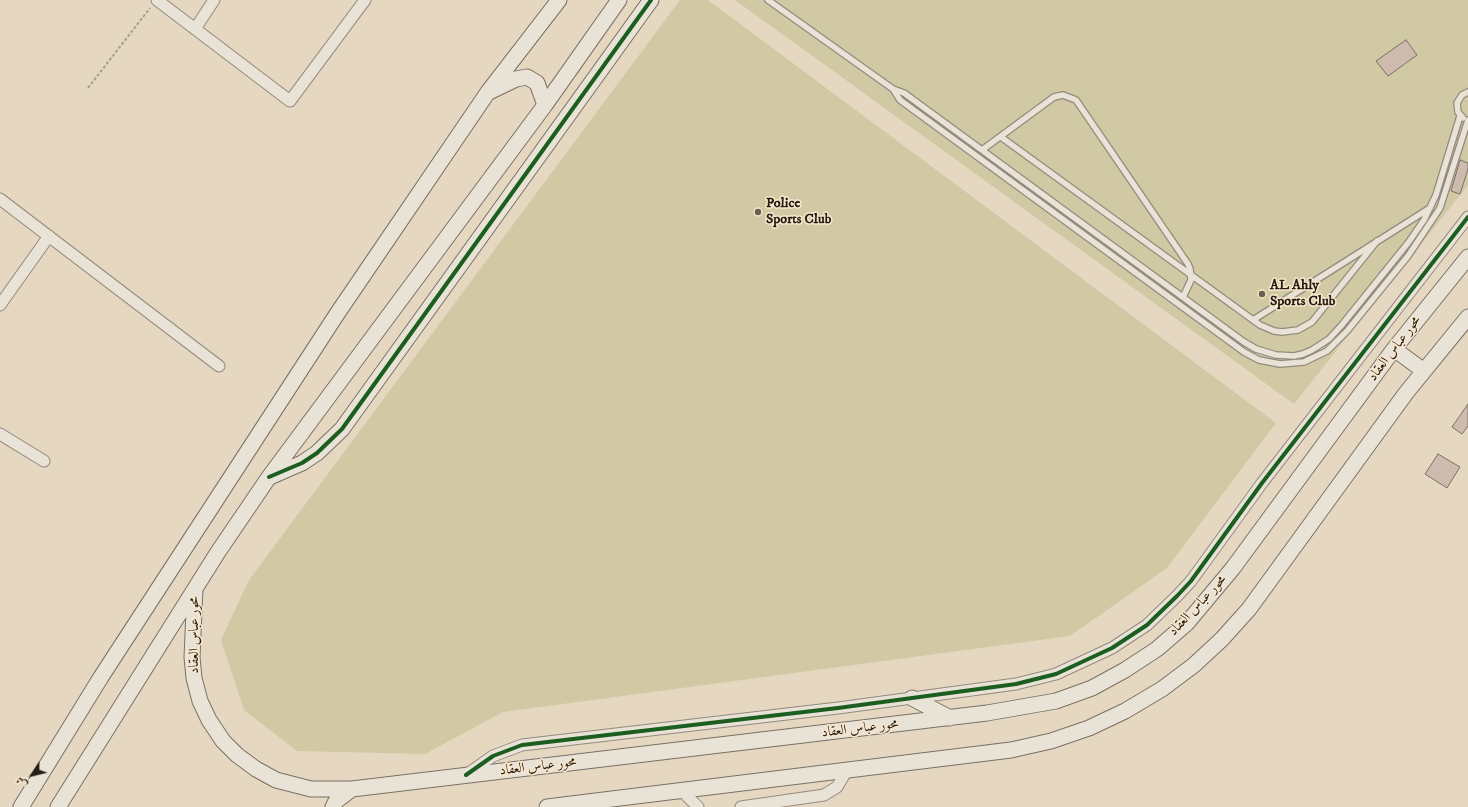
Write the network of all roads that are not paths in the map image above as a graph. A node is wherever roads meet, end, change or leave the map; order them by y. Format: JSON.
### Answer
{"nodes":[{"id":1,"x":214,"y":0,"type":"edge"},
{"id":2,"x":365,"y":0,"type":"edge"},
{"id":3,"x":559,"y":0,"type":"edge"},
{"id":4,"x":619,"y":0,"type":"edge"},
{"id":5,"x":651,"y":0,"type":"edge"},
{"id":6,"x":768,"y":0,"type":"edge"},
{"id":7,"x":154,"y":3,"type":"edge"},
{"id":8,"x":195,"y":29,"type":"junction"},
{"id":9,"x":892,"y":89,"type":"junction"},
{"id":10,"x":488,"y":92,"type":"junction"},
{"id":11,"x":1468,"y":92,"type":"edge"},
{"id":12,"x":545,"y":105,"type":"junction"},
{"id":13,"x":1460,"y":116,"type":"junction"},
{"id":14,"x":1468,"y":120,"type":"edge"},
{"id":15,"x":1001,"y":137,"type":"junction"},
{"id":16,"x":982,"y":150,"type":"junction"},
{"id":17,"x":0,"y":199,"type":"edge"},
{"id":18,"x":1430,"y":208,"type":"junction"},
{"id":19,"x":1468,"y":217,"type":"edge"},
{"id":20,"x":49,"y":236,"type":"junction"},
{"id":21,"x":1377,"y":242,"type":"junction"},
{"id":22,"x":1468,"y":256,"type":"edge"},
{"id":23,"x":1191,"y":275,"type":"junction"},
{"id":24,"x":1183,"y":297,"type":"junction"},
{"id":25,"x":0,"y":305,"type":"edge"},
{"id":26,"x":1468,"y":317,"type":"edge"},
{"id":27,"x":1253,"y":320,"type":"junction"},
{"id":28,"x":1394,"y":349,"type":"junction"},
{"id":29,"x":219,"y":366,"type":"dead end"},
{"id":30,"x":1424,"y":372,"type":"junction"},
{"id":31,"x":0,"y":434,"type":"edge"},
{"id":32,"x":44,"y":462,"type":"dead end"},
{"id":33,"x":270,"y":477,"type":"junction"},
{"id":34,"x":195,"y":589,"type":"junction"},
{"id":35,"x":912,"y":698,"type":"junction"},
{"id":36,"x":950,"y":718,"type":"junction"},
{"id":37,"x":847,"y":770,"type":"junction"},
{"id":38,"x":466,"y":775,"type":"junction"},
{"id":39,"x":352,"y":789,"type":"junction"},
{"id":40,"x":681,"y":790,"type":"junction"},
{"id":41,"x":795,"y":803,"type":"edge"},
{"id":42,"x":21,"y":807,"type":"edge"},
{"id":43,"x":58,"y":807,"type":"edge"},
{"id":44,"x":334,"y":807,"type":"edge"},
{"id":45,"x":546,"y":807,"type":"edge"},
{"id":46,"x":698,"y":807,"type":"edge"},
{"id":47,"x":741,"y":807,"type":"edge"}],
"edges":[{"from":1,"to":8,"type":"street"},
{"from":2,"to":8,"type":"street"},
{"from":3,"to":10,"type":"main road"},
{"from":4,"to":12,"type":"main road"},
{"from":5,"to":33,"type":"main road"},
{"from":6,"to":9,"type":"lane"},
{"from":7,"to":8,"type":"street"},
{"from":9,"to":14,"type":"lane"},
{"from":9,"to":16,"type":"lane"},
{"from":10,"to":12,"type":"main road"},
{"from":10,"to":42,"type":"main road"},
{"from":11,"to":13,"type":"lane"},
{"from":12,"to":33,"type":"main road"},
{"from":13,"to":14,"type":"lane"},
{"from":13,"to":18,"type":"lane"},
{"from":15,"to":16,"type":"lane"},
{"from":15,"to":23,"type":"lane"},
{"from":15,"to":23,"type":"lane"},
{"from":16,"to":24,"type":"lane"},
{"from":17,"to":20,"type":"street"},
{"from":18,"to":21,"type":"lane"},
{"from":18,"to":24,"type":"lane"},
{"from":19,"to":35,"type":"street"},
{"from":20,"to":25,"type":"street"},
{"from":20,"to":29,"type":"street"},
{"from":21,"to":27,"type":"lane"},
{"from":21,"to":27,"type":"lane"},
{"from":22,"to":28,"type":"main road","name":"محور عباس العقاد"},
{"from":23,"to":24,"type":"lane"},
{"from":23,"to":27,"type":"lane"},
{"from":26,"to":30,"type":"main road"},
{"from":28,"to":30,"type":"main road"},
{"from":28,"to":36,"type":"main road","name":"محور عباس العقاد"},
{"from":30,"to":37,"type":"main road"},
{"from":31,"to":32,"type":"street"},
{"from":33,"to":34,"type":"main road"},
{"from":34,"to":39,"type":"main road","name":"محور عباس العقاد"},
{"from":34,"to":43,"type":"main road"},
{"from":35,"to":36,"type":"main road"},
{"from":35,"to":38,"type":"street"},
{"from":36,"to":38,"type":"main road","name":"محور عباس العقاد"},
{"from":37,"to":40,"type":"main road"},
{"from":37,"to":41,"type":"street"},
{"from":38,"to":39,"type":"main road","name":"محور عباس العقاد"},
{"from":39,"to":44,"type":"main road"},
{"from":40,"to":45,"type":"main road"},
{"from":40,"to":46,"type":"street"},
{"from":41,"to":47,"type":"street"}]}
